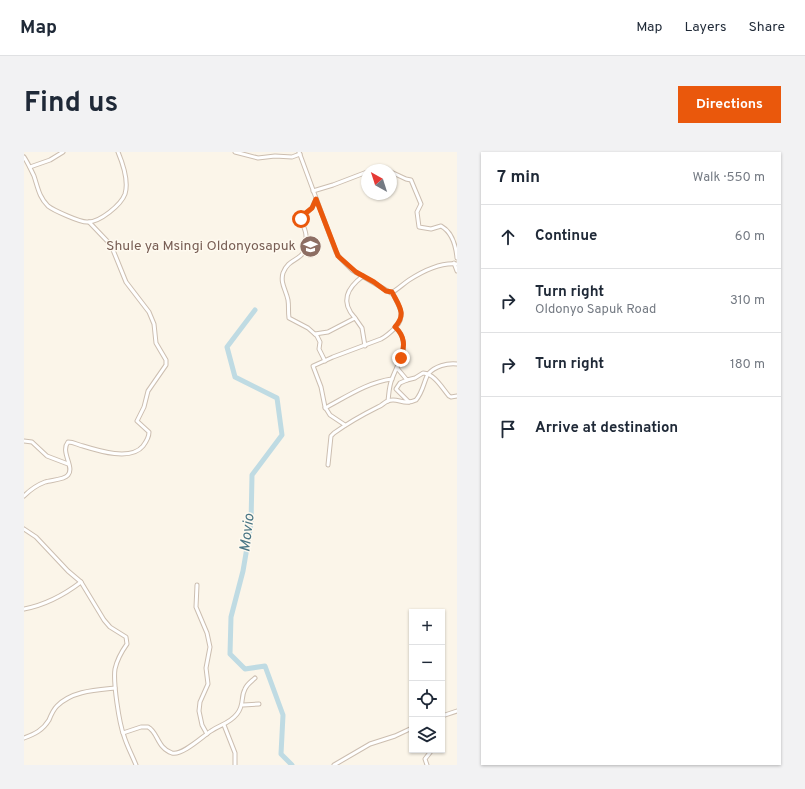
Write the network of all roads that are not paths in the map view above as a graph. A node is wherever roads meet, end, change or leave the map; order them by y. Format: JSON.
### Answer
{"nodes":[{"id":1,"x":63,"y":152,"type":"edge"},
{"id":2,"x":118,"y":152,"type":"edge"},
{"id":3,"x":235,"y":152,"type":"edge"},
{"id":4,"x":299,"y":153,"type":"edge"},
{"id":5,"x":24,"y":158,"type":"edge"},
{"id":6,"x":30,"y":168,"type":"junction"},
{"id":7,"x":361,"y":174,"type":"edge"},
{"id":8,"x":397,"y":175,"type":"edge"},
{"id":9,"x":313,"y":191,"type":"junction"},
{"id":10,"x":316,"y":199,"type":"junction"},
{"id":11,"x":89,"y":222,"type":"junction"},
{"id":12,"x":457,"y":258,"type":"edge"},
{"id":13,"x":456,"y":264,"type":"edge"},
{"id":14,"x":457,"y":271,"type":"edge"},
{"id":15,"x":363,"y":276,"type":"junction"},
{"id":16,"x":392,"y":292,"type":"junction"},
{"id":17,"x":356,"y":318,"type":"junction"},
{"id":18,"x":395,"y":327,"type":"junction"},
{"id":19,"x":315,"y":334,"type":"junction"},
{"id":20,"x":365,"y":346,"type":"junction"},
{"id":21,"x":325,"y":361,"type":"junction"},
{"id":22,"x":457,"y":364,"type":"edge"},
{"id":23,"x":397,"y":368,"type":"junction"},
{"id":24,"x":428,"y":374,"type":"junction"},
{"id":25,"x":392,"y":379,"type":"junction"},
{"id":26,"x":407,"y":380,"type":"junction"},
{"id":27,"x":457,"y":396,"type":"edge"},
{"id":28,"x":388,"y":401,"type":"junction"},
{"id":29,"x":409,"y":402,"type":"junction"},
{"id":30,"x":325,"y":408,"type":"junction"},
{"id":31,"x":345,"y":425,"type":"junction"},
{"id":32,"x":24,"y":441,"type":"edge"},
{"id":33,"x":68,"y":464,"type":"junction"},
{"id":34,"x":328,"y":465,"type":"dead end"},
{"id":35,"x":24,"y":496,"type":"edge"},
{"id":36,"x":24,"y":529,"type":"edge"},
{"id":37,"x":81,"y":582,"type":"junction"},
{"id":38,"x":197,"y":585,"type":"dead end"},
{"id":39,"x":24,"y":609,"type":"edge"},
{"id":40,"x":255,"y":678,"type":"dead end"},
{"id":41,"x":115,"y":688,"type":"junction"},
{"id":42,"x":259,"y":704,"type":"dead end"},
{"id":43,"x":243,"y":705,"type":"junction"},
{"id":44,"x":457,"y":711,"type":"edge"},
{"id":45,"x":445,"y":715,"type":"edge"},
{"id":46,"x":224,"y":725,"type":"junction"},
{"id":47,"x":409,"y":729,"type":"edge"},
{"id":48,"x":123,"y":733,"type":"junction"},
{"id":49,"x":207,"y":734,"type":"junction"},
{"id":50,"x":24,"y":738,"type":"edge"},
{"id":51,"x":430,"y":753,"type":"edge"},
{"id":52,"x":136,"y":765,"type":"edge"},
{"id":53,"x":235,"y":765,"type":"edge"},
{"id":54,"x":334,"y":765,"type":"edge"},
{"id":55,"x":427,"y":765,"type":"edge"}],
"edges":[{"from":1,"to":6,"type":"street"},
{"from":2,"to":11,"type":"street"},
{"from":3,"to":4,"type":"street"},
{"from":4,"to":9,"type":"street"},
{"from":5,"to":6,"type":"street"},
{"from":6,"to":11,"type":"street"},
{"from":7,"to":9,"type":"street"},
{"from":8,"to":12,"type":"street"},
{"from":9,"to":10,"type":"street"},
{"from":10,"to":15,"type":"street"},
{"from":10,"to":19,"type":"street"},
{"from":11,"to":33,"type":"street"},
{"from":13,"to":14,"type":"street"},
{"from":13,"to":16,"type":"street"},
{"from":15,"to":16,"type":"street"},
{"from":15,"to":17,"type":"street"},
{"from":16,"to":18,"type":"street"},
{"from":17,"to":19,"type":"street"},
{"from":17,"to":20,"type":"street"},
{"from":18,"to":20,"type":"street"},
{"from":18,"to":23,"type":"street"},
{"from":19,"to":21,"type":"street"},
{"from":20,"to":21,"type":"street"},
{"from":21,"to":30,"type":"street"},
{"from":22,"to":24,"type":"street"},
{"from":23,"to":25,"type":"street"},
{"from":23,"to":26,"type":"street"},
{"from":24,"to":26,"type":"street"},
{"from":24,"to":27,"type":"street"},
{"from":24,"to":29,"type":"street"},
{"from":25,"to":28,"type":"street"},
{"from":25,"to":30,"type":"street"},
{"from":26,"to":29,"type":"street"},
{"from":28,"to":29,"type":"street"},
{"from":28,"to":31,"type":"street"},
{"from":30,"to":31,"type":"street"},
{"from":31,"to":34,"type":"street"},
{"from":32,"to":33,"type":"street"},
{"from":33,"to":35,"type":"street"},
{"from":36,"to":37,"type":"street"},
{"from":37,"to":39,"type":"street"},
{"from":37,"to":41,"type":"street"},
{"from":38,"to":49,"type":"street"},
{"from":40,"to":43,"type":"street"},
{"from":41,"to":48,"type":"street"},
{"from":41,"to":50,"type":"street"},
{"from":42,"to":43,"type":"street"},
{"from":43,"to":46,"type":"street"},
{"from":44,"to":45,"type":"street"},
{"from":46,"to":49,"type":"street"},
{"from":46,"to":53,"type":"street"},
{"from":47,"to":54,"type":"street"},
{"from":48,"to":49,"type":"street"},
{"from":48,"to":52,"type":"street"},
{"from":51,"to":55,"type":"street"}]}
